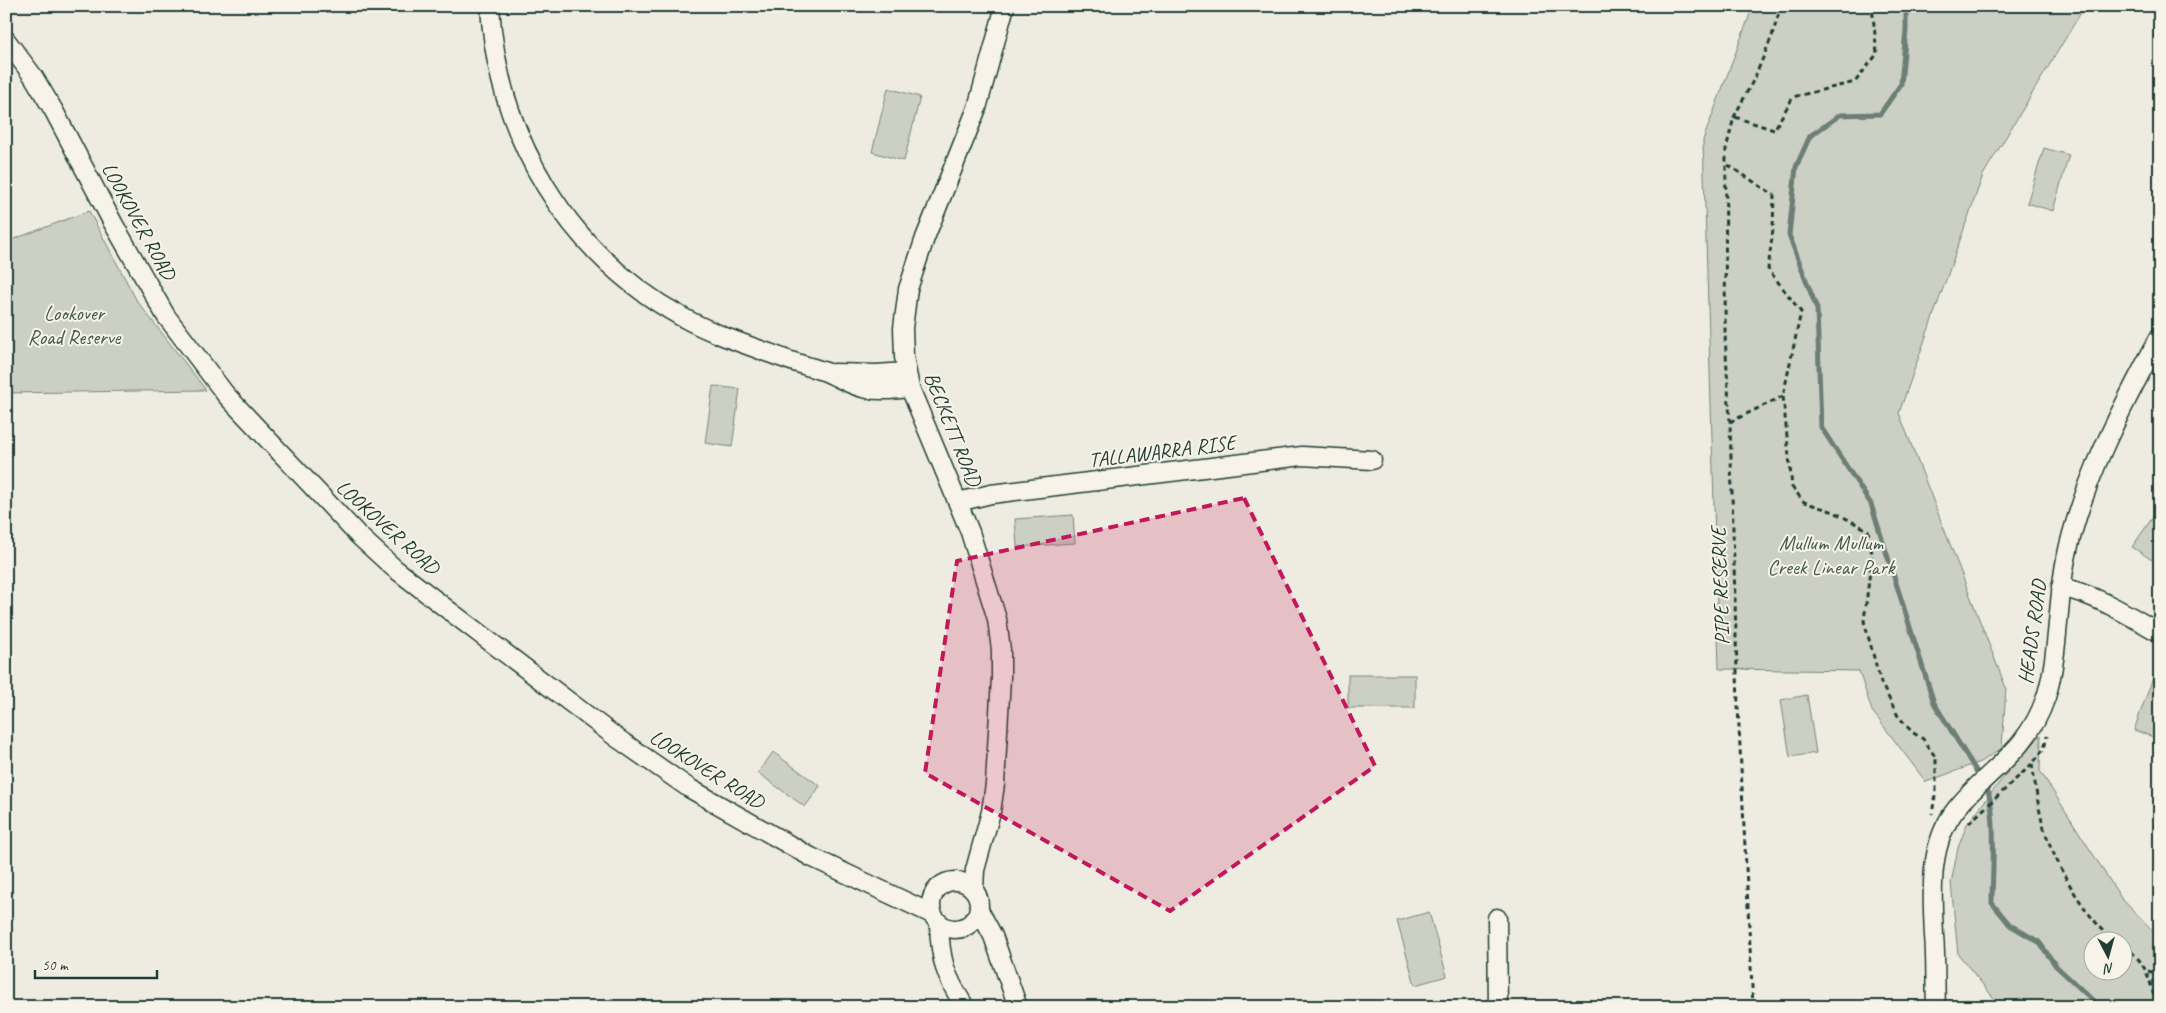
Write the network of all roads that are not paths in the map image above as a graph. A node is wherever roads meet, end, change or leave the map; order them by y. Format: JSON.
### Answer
{"nodes":[{"id":1,"x":490,"y":6,"type":"edge"},
{"id":2,"x":1005,"y":6,"type":"edge"},
{"id":3,"x":6,"y":40,"type":"edge"},
{"id":4,"x":2160,"y":336,"type":"edge"},
{"id":5,"x":908,"y":380,"type":"junction"},
{"id":6,"x":1372,"y":460,"type":"dead end"},
{"id":7,"x":958,"y":502,"type":"junction"},
{"id":8,"x":2061,"y":587,"type":"junction"},
{"id":9,"x":2160,"y":633,"type":"edge"},
{"id":10,"x":980,"y":847,"type":"junction"},
{"id":11,"x":958,"y":880,"type":"junction"},
{"id":12,"x":974,"y":889,"type":"junction"},
{"id":13,"x":891,"y":893,"type":"junction"},
{"id":14,"x":932,"y":894,"type":"junction"},
{"id":15,"x":979,"y":910,"type":"junction"},
{"id":16,"x":1497,"y":918,"type":"dead end"},
{"id":17,"x":947,"y":924,"type":"junction"},
{"id":18,"x":993,"y":936,"type":"junction"},
{"id":19,"x":965,"y":1007,"type":"edge"},
{"id":20,"x":1018,"y":1007,"type":"edge"},
{"id":21,"x":1498,"y":1007,"type":"edge"},
{"id":22,"x":1936,"y":1007,"type":"edge"}],
"edges":[{"from":1,"to":5,"type":"street"},
{"from":2,"to":5,"type":"street","name":"BECKETT ROAD"},
{"from":3,"to":13,"type":"street","name":"LOOKOVER ROAD"},
{"from":4,"to":8,"type":"street","name":"HEADS ROAD"},
{"from":5,"to":7,"type":"street","name":"BECKETT ROAD"},
{"from":6,"to":7,"type":"street","name":"TALLAWARRA RISE"},
{"from":7,"to":10,"type":"street","name":"BECKETT ROAD"},
{"from":8,"to":9,"type":"street"},
{"from":8,"to":22,"type":"street","name":"HEADS ROAD"},
{"from":10,"to":11,"type":"street","name":"BECKETT ROAD"},
{"from":10,"to":12,"type":"street","name":"BECKETT ROAD"},
{"from":11,"to":12,"type":"street"},
{"from":11,"to":14,"type":"street"},
{"from":12,"to":15,"type":"street"},
{"from":13,"to":14,"type":"street","name":"LOOKOVER ROAD"},
{"from":13,"to":17,"type":"street","name":"LOOKOVER ROAD"},
{"from":14,"to":17,"type":"street"},
{"from":15,"to":17,"type":"street"},
{"from":15,"to":18,"type":"street"},
{"from":16,"to":21,"type":"street"},
{"from":17,"to":18,"type":"street"},
{"from":17,"to":19,"type":"street"},
{"from":18,"to":20,"type":"street"}]}
